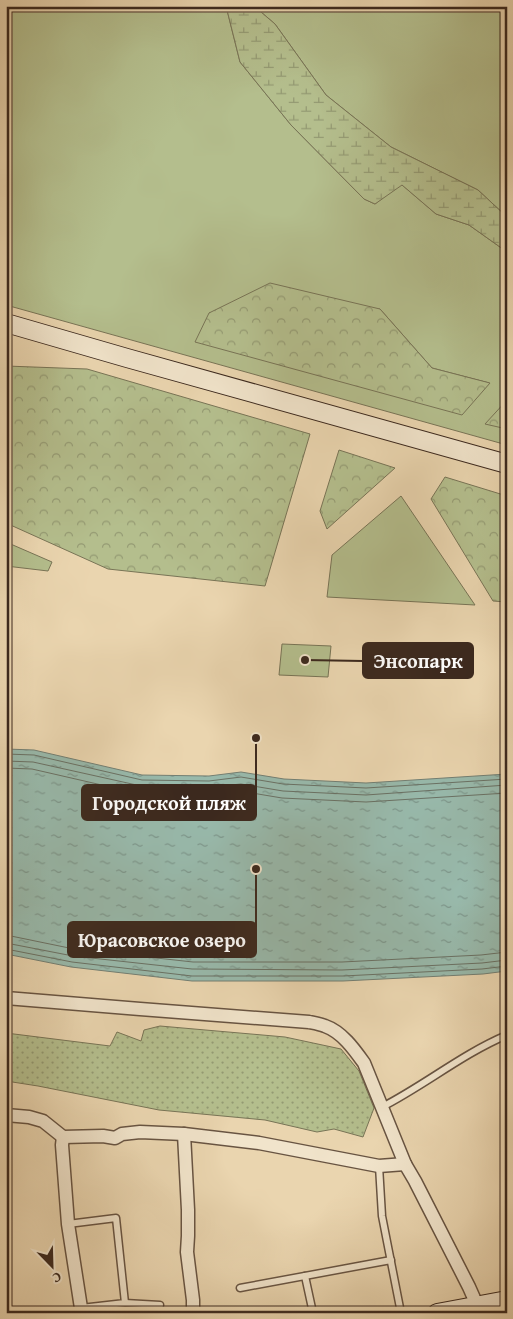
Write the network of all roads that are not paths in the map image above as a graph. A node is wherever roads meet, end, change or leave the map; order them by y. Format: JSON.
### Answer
{"nodes":[{"id":1,"x":6,"y":323,"type":"edge"},
{"id":2,"x":507,"y":464,"type":"edge"},
{"id":3,"x":6,"y":998,"type":"edge"},
{"id":4,"x":507,"y":1035,"type":"edge"},
{"id":5,"x":382,"y":1107,"type":"junction"},
{"id":6,"x":6,"y":1115,"type":"edge"},
{"id":7,"x":184,"y":1134,"type":"junction"},
{"id":8,"x":63,"y":1137,"type":"junction"},
{"id":9,"x":405,"y":1164,"type":"junction"},
{"id":10,"x":379,"y":1166,"type":"junction"},
{"id":11,"x":68,"y":1224,"type":"junction"},
{"id":12,"x":390,"y":1260,"type":"junction"},
{"id":13,"x":306,"y":1276,"type":"junction"},
{"id":14,"x":240,"y":1288,"type":"dead end"},
{"id":15,"x":507,"y":1300,"type":"edge"},
{"id":16,"x":125,"y":1303,"type":"junction"},
{"id":17,"x":160,"y":1306,"type":"dead end"},
{"id":18,"x":468,"y":1308,"type":"edge"},
{"id":19,"x":81,"y":1311,"type":"edge"},
{"id":20,"x":192,"y":1313,"type":"edge"},
{"id":21,"x":314,"y":1313,"type":"edge"},
{"id":22,"x":401,"y":1313,"type":"edge"},
{"id":23,"x":437,"y":1313,"type":"edge"}],
"edges":[{"from":1,"to":2,"type":"main road"},
{"from":3,"to":5,"type":"street"},
{"from":4,"to":5,"type":"lane"},
{"from":5,"to":9,"type":"street"},
{"from":6,"to":8,"type":"street"},
{"from":7,"to":8,"type":"street"},
{"from":7,"to":10,"type":"street"},
{"from":7,"to":20,"type":"street"},
{"from":8,"to":11,"type":"street"},
{"from":9,"to":10,"type":"street"},
{"from":9,"to":18,"type":"street"},
{"from":10,"to":12,"type":"lane"},
{"from":11,"to":16,"type":"lane"},
{"from":11,"to":19,"type":"street"},
{"from":12,"to":13,"type":"lane"},
{"from":12,"to":22,"type":"lane"},
{"from":13,"to":14,"type":"lane"},
{"from":13,"to":21,"type":"lane"},
{"from":15,"to":18,"type":"main road"},
{"from":16,"to":17,"type":"lane"},
{"from":16,"to":19,"type":"lane"},
{"from":18,"to":23,"type":"main road"}]}
